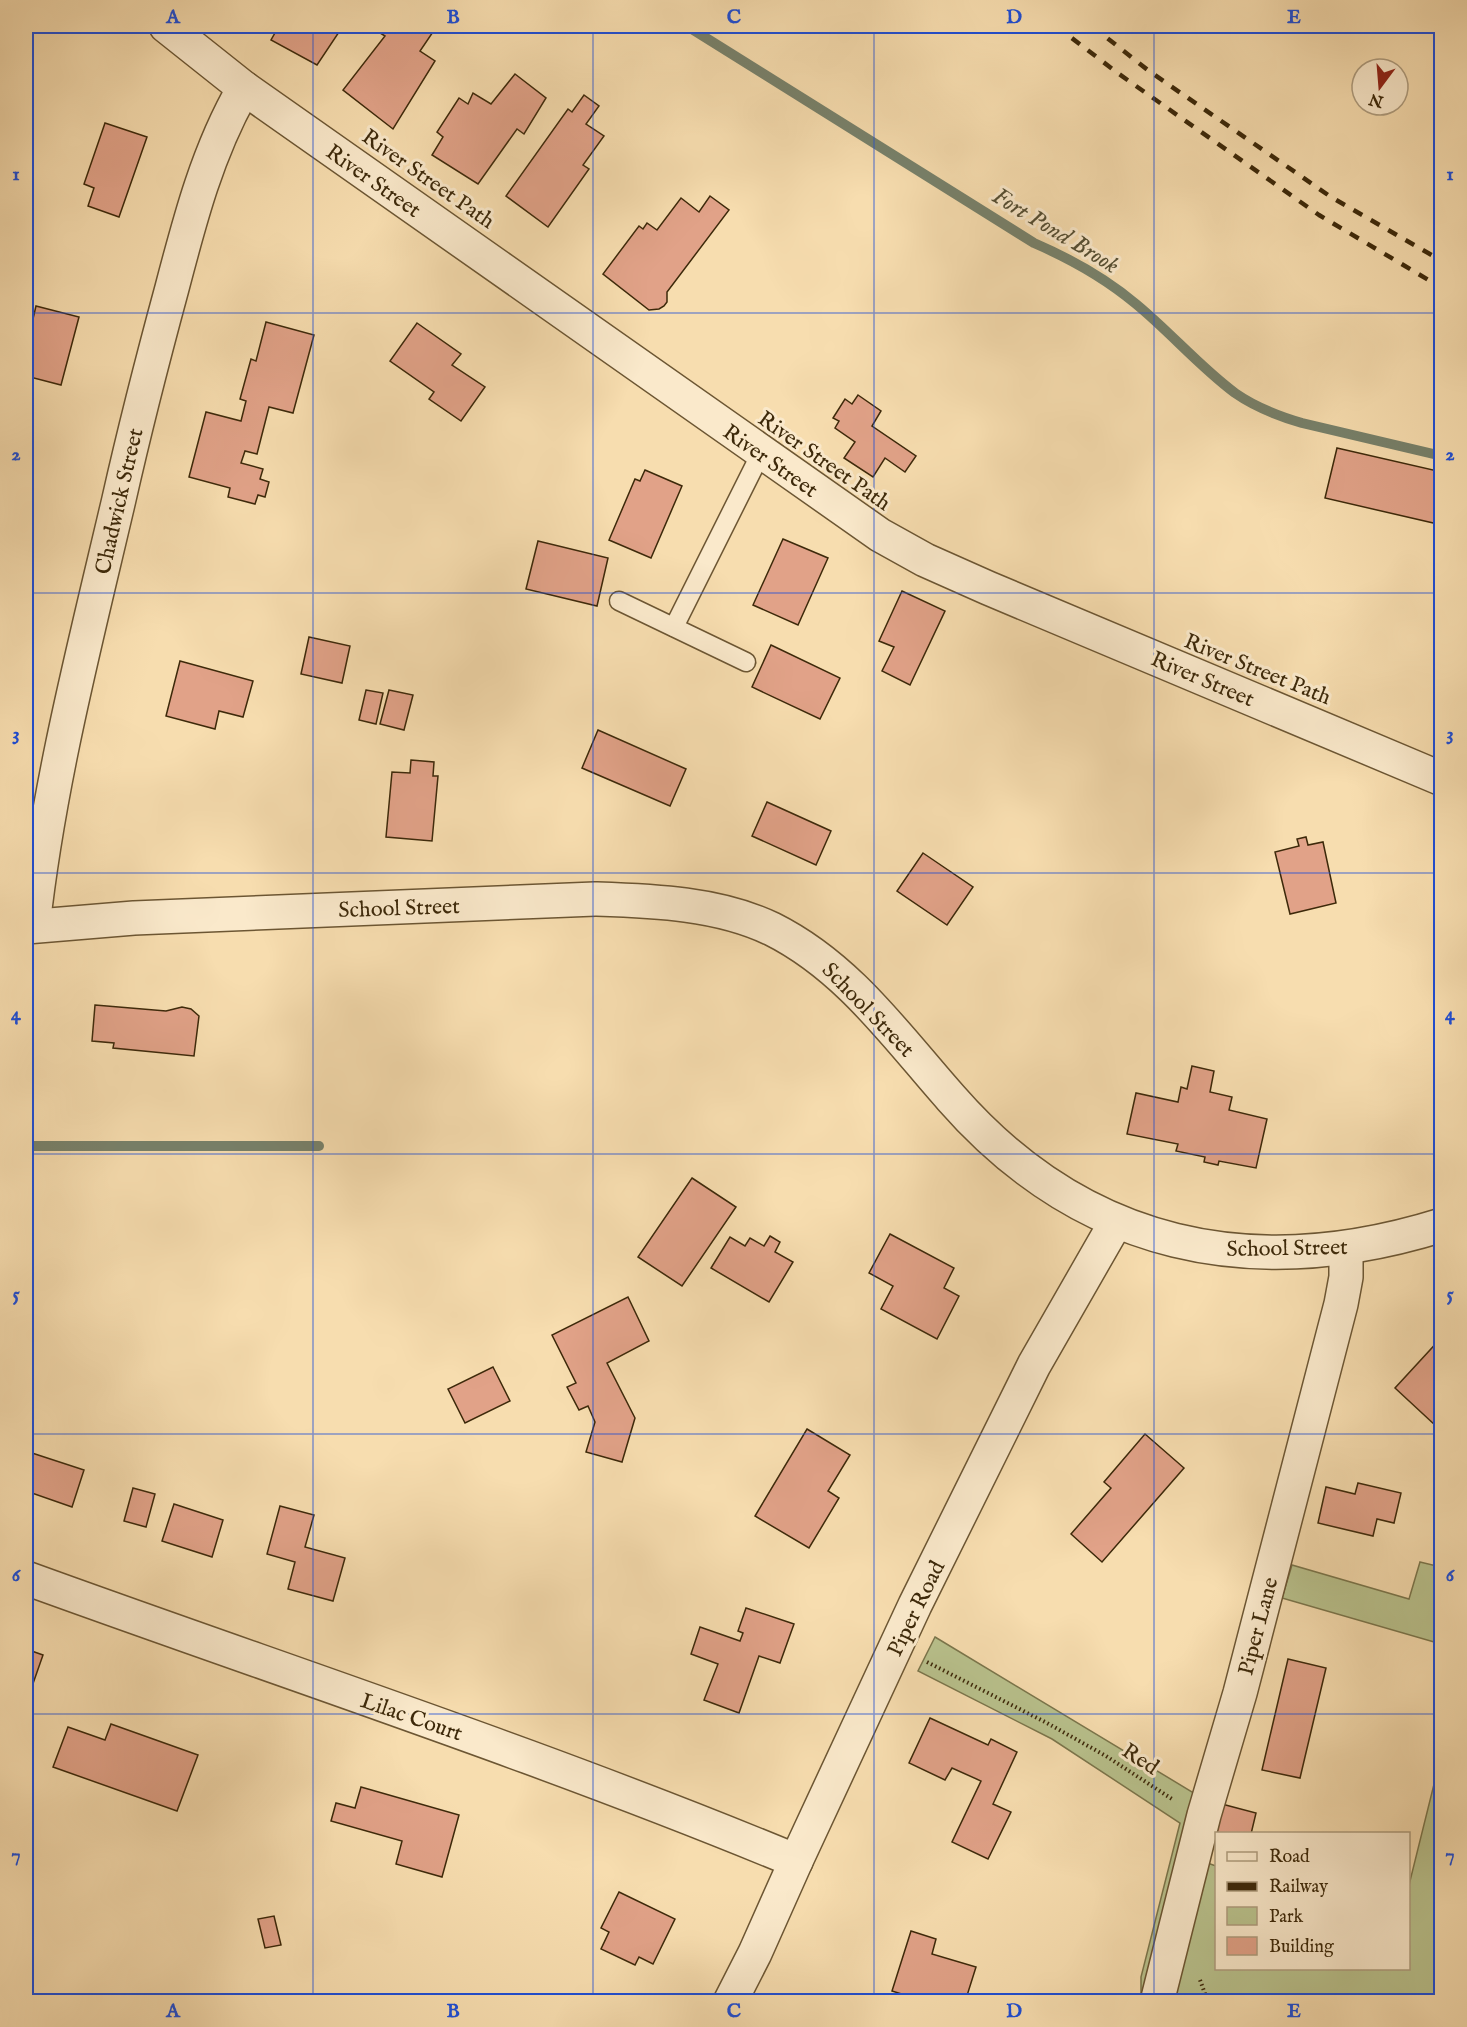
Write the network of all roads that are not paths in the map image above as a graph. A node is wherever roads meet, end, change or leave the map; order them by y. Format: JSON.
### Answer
{"nodes":[{"id":1,"x":166,"y":26,"type":"edge"},
{"id":2,"x":244,"y":88,"type":"junction"},
{"id":3,"x":761,"y":453,"type":"junction"},
{"id":4,"x":619,"y":601,"type":"dead end"},
{"id":5,"x":674,"y":627,"type":"junction"},
{"id":6,"x":746,"y":662,"type":"dead end"},
{"id":7,"x":1442,"y":778,"type":"edge"},
{"id":8,"x":29,"y":926,"type":"edge"},
{"id":9,"x":1116,"y":1222,"type":"junction"},
{"id":10,"x":1442,"y":1225,"type":"edge"},
{"id":11,"x":1346,"y":1248,"type":"junction"},
{"id":12,"x":26,"y":1578,"type":"edge"},
{"id":13,"x":796,"y":1861,"type":"junction"},
{"id":14,"x":730,"y":2001,"type":"edge"},
{"id":15,"x":1157,"y":2001,"type":"edge"}],
"edges":[{"from":1,"to":2,"type":"street","name":"River Street"},
{"from":2,"to":3,"type":"street","name":"River Street"},
{"from":2,"to":8,"type":"street","name":"Chadwick Street"},
{"from":3,"to":5,"type":"lane"},
{"from":3,"to":7,"type":"street","name":"River Street"},
{"from":4,"to":5,"type":"lane"},
{"from":5,"to":6,"type":"lane"},
{"from":8,"to":9,"type":"street","name":"School Street"},
{"from":9,"to":11,"type":"street","name":"School Street"},
{"from":9,"to":13,"type":"street","name":"Piper Road"},
{"from":10,"to":11,"type":"street","name":"School Street"},
{"from":11,"to":15,"type":"street","name":"Piper Lane"},
{"from":12,"to":13,"type":"street","name":"Lilac Court"},
{"from":13,"to":14,"type":"street","name":"Piper Road"}]}
